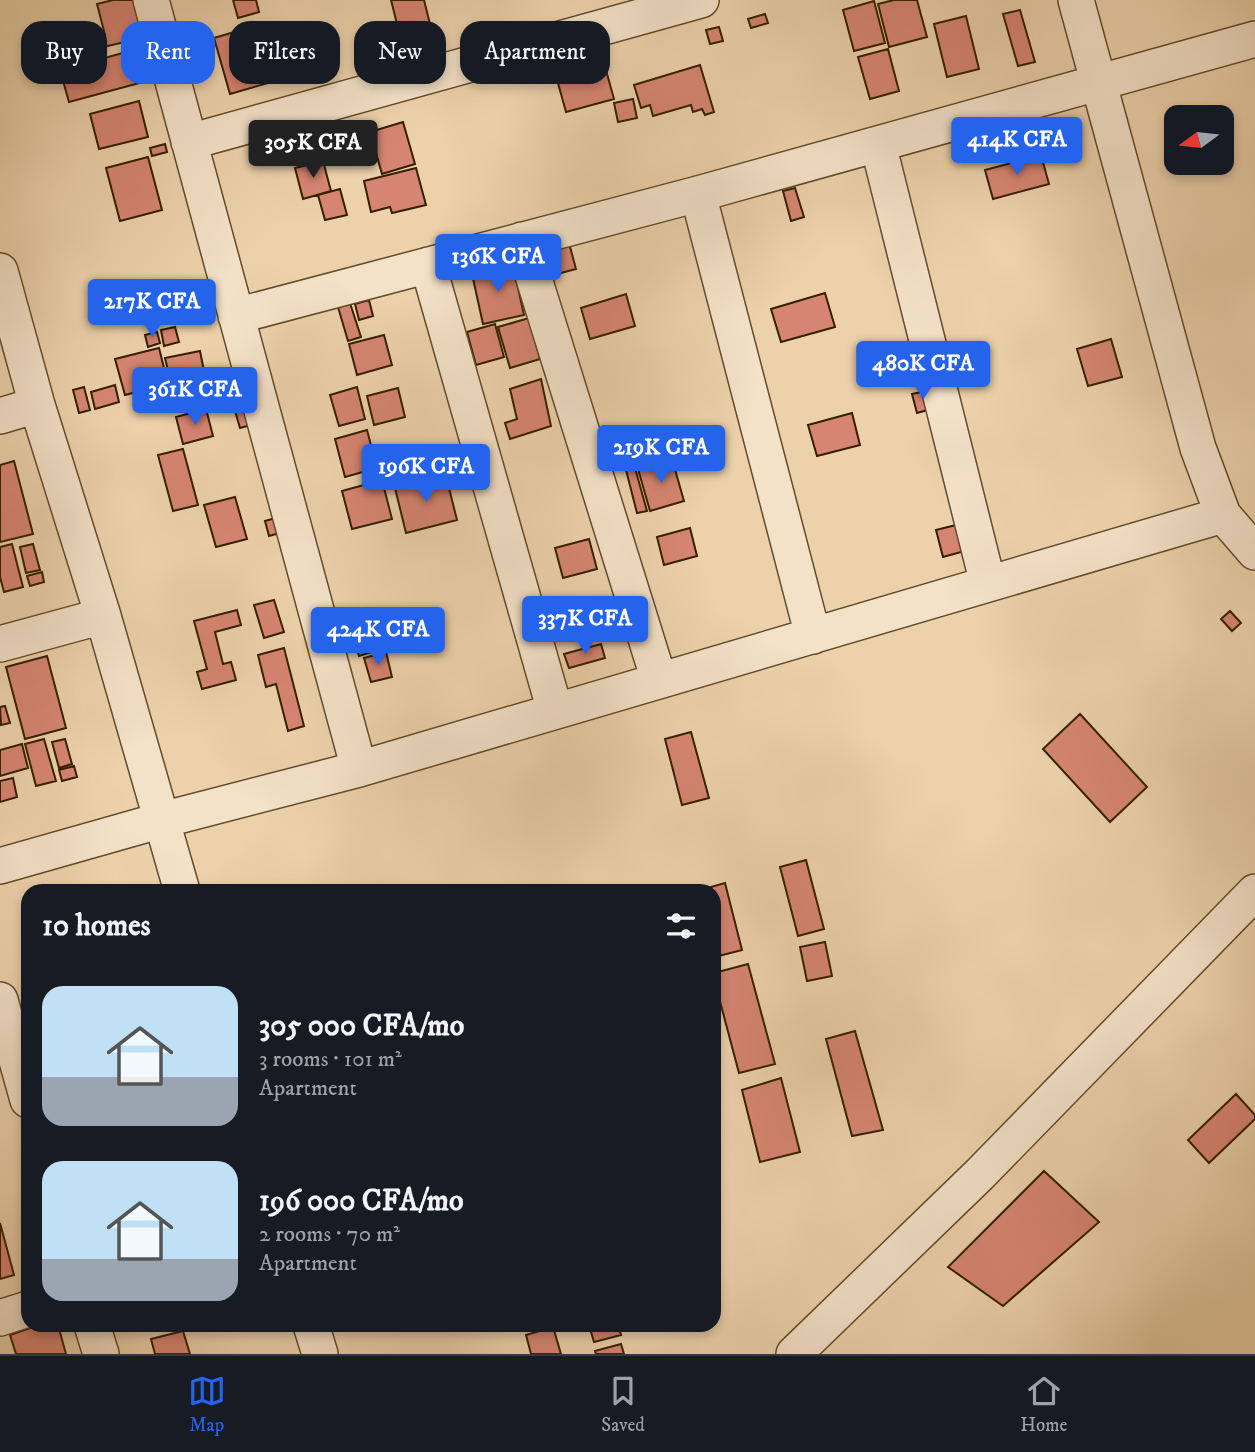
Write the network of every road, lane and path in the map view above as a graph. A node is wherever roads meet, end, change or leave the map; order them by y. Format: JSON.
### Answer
{"nodes":[{"id":1,"x":151,"y":0,"type":"edge"},
{"id":2,"x":701,"y":0,"type":"edge"},
{"id":3,"x":1076,"y":0,"type":"edge"},
{"id":4,"x":1255,"y":39,"type":"edge"},
{"id":5,"x":1100,"y":83,"type":"junction"},
{"id":6,"x":189,"y":142,"type":"junction"},
{"id":7,"x":878,"y":144,"type":"junction"},
{"id":8,"x":698,"y":194,"type":"junction"},
{"id":9,"x":522,"y":240,"type":"junction"},
{"id":10,"x":428,"y":265,"type":"junction"},
{"id":11,"x":0,"y":271,"type":"edge"},
{"id":12,"x":236,"y":316,"type":"junction"},
{"id":13,"x":37,"y":405,"type":"junction"},
{"id":14,"x":0,"y":416,"type":"edge"},
{"id":15,"x":1223,"y":515,"type":"junction"},
{"id":16,"x":1255,"y":552,"type":"edge"},
{"id":17,"x":988,"y":584,"type":"junction"},
{"id":18,"x":103,"y":616,"type":"junction"},
{"id":19,"x":813,"y":636,"type":"junction"},
{"id":20,"x":0,"y":644,"type":"edge"},
{"id":21,"x":659,"y":680,"type":"junction"},
{"id":22,"x":555,"y":711,"type":"junction"},
{"id":23,"x":359,"y":769,"type":"junction"},
{"id":24,"x":162,"y":820,"type":"junction"},
{"id":25,"x":0,"y":866,"type":"edge"},
{"id":26,"x":180,"y":884,"type":"edge"},
{"id":27,"x":1255,"y":892,"type":"edge"},
{"id":28,"x":0,"y":1000,"type":"edge"},
{"id":29,"x":21,"y":1075,"type":"edge"},
{"id":30,"x":21,"y":1312,"type":"edge"},
{"id":31,"x":0,"y":1318,"type":"edge"},
{"id":32,"x":94,"y":1332,"type":"edge"},
{"id":33,"x":313,"y":1332,"type":"edge"},
{"id":34,"x":101,"y":1354,"type":"edge"},
{"id":35,"x":320,"y":1354,"type":"edge"},
{"id":36,"x":794,"y":1354,"type":"edge"}],
"edges":[{"from":1,"to":6,"type":"street"},
{"from":2,"to":6,"type":"street"},
{"from":3,"to":5,"type":"street"},
{"from":4,"to":5,"type":"street"},
{"from":5,"to":7,"type":"street"},
{"from":5,"to":15,"type":"street"},
{"from":6,"to":12,"type":"street"},
{"from":7,"to":8,"type":"street"},
{"from":7,"to":17,"type":"street"},
{"from":8,"to":9,"type":"street"},
{"from":8,"to":19,"type":"street"},
{"from":9,"to":10,"type":"street"},
{"from":9,"to":21,"type":"street"},
{"from":10,"to":12,"type":"street"},
{"from":10,"to":22,"type":"street"},
{"from":11,"to":13,"type":"street"},
{"from":12,"to":23,"type":"street"},
{"from":13,"to":14,"type":"street"},
{"from":13,"to":18,"type":"street"},
{"from":15,"to":16,"type":"street"},
{"from":15,"to":17,"type":"street"},
{"from":17,"to":19,"type":"street"},
{"from":18,"to":20,"type":"street"},
{"from":18,"to":24,"type":"street"},
{"from":19,"to":21,"type":"street"},
{"from":21,"to":22,"type":"street"},
{"from":22,"to":23,"type":"street"},
{"from":23,"to":24,"type":"street"},
{"from":24,"to":25,"type":"street"},
{"from":24,"to":26,"type":"street"},
{"from":27,"to":36,"type":"street"},
{"from":28,"to":29,"type":"street"},
{"from":30,"to":31,"type":"street"},
{"from":32,"to":34,"type":"street"},
{"from":33,"to":35,"type":"street"}]}
